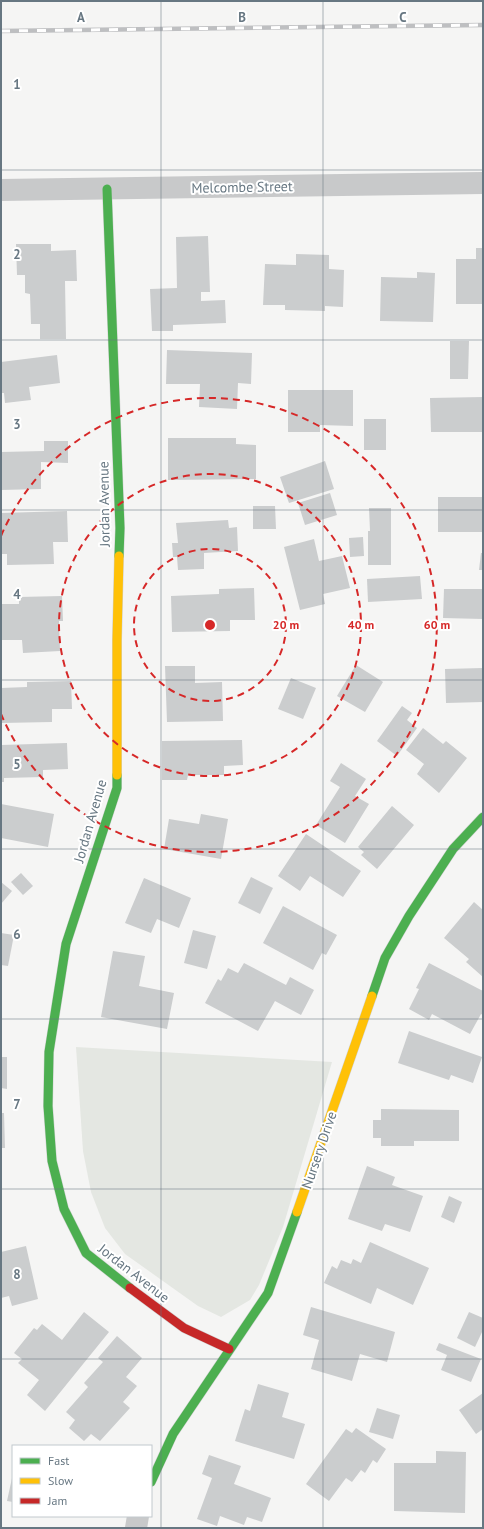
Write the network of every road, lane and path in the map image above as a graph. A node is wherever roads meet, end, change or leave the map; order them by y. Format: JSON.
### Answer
{"nodes":[{"id":1,"x":483,"y":183,"type":"edge"},
{"id":2,"x":107,"y":189,"type":"junction"},
{"id":3,"x":1,"y":190,"type":"edge"},
{"id":4,"x":483,"y":817,"type":"edge"},
{"id":5,"x":229,"y":1349,"type":"junction"},
{"id":6,"x":152,"y":1480,"type":"edge"},
{"id":7,"x":138,"y":1517,"type":"edge"},
{"id":8,"x":136,"y":1528,"type":"edge"}],
"edges":[{"from":1,"to":2,"type":"street","name":"Melcombe Street"},
{"from":2,"to":3,"type":"street","name":"Melcombe Street"},
{"from":2,"to":5,"type":"street","name":"Jordan Avenue"},
{"from":4,"to":5,"type":"street","name":"Nursery Drive"},
{"from":5,"to":6,"type":"street","name":"Nursery Drive"},
{"from":7,"to":8,"type":"street"}]}
